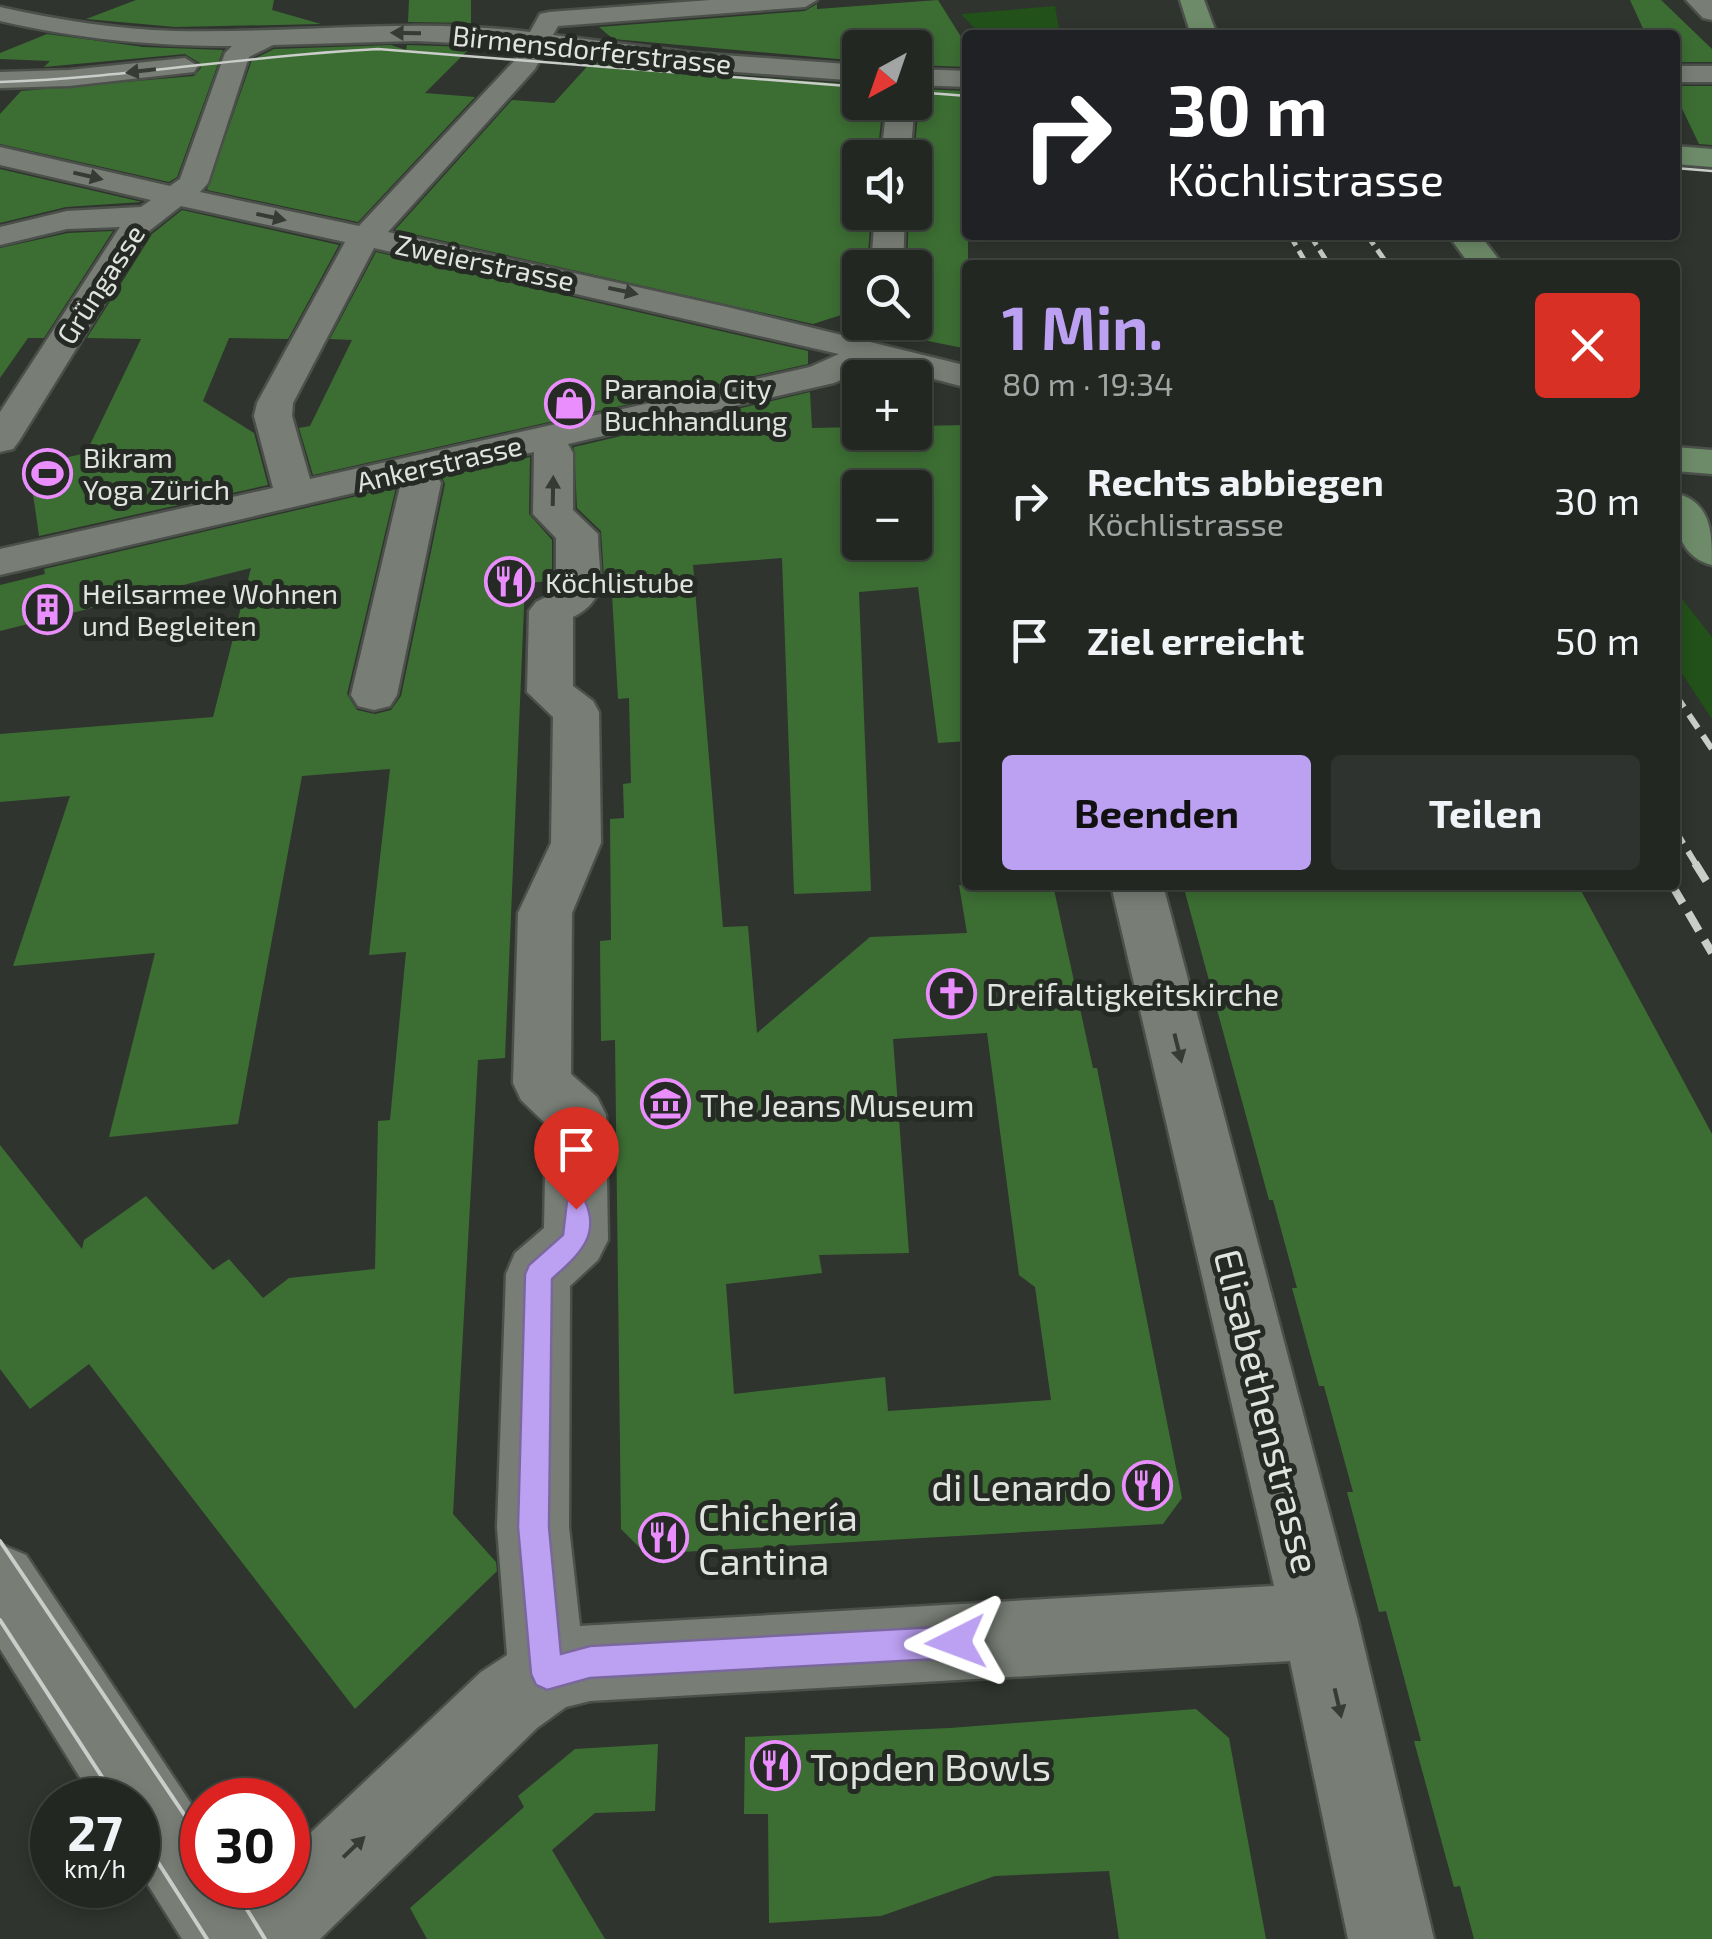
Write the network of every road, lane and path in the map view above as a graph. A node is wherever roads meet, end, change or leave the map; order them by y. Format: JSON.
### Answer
{"nodes":[{"id":1,"x":806,"y":0,"type":"edge"},
{"id":2,"x":1192,"y":0,"type":"edge"},
{"id":3,"x":1698,"y":0,"type":"edge"},
{"id":4,"x":774,"y":1,"type":"edge"},
{"id":5,"x":1712,"y":13,"type":"edge"},
{"id":6,"x":0,"y":14,"type":"edge"},
{"id":7,"x":538,"y":22,"type":"junction"},
{"id":8,"x":1202,"y":30,"type":"edge"},
{"id":9,"x":264,"y":39,"type":"junction"},
{"id":10,"x":237,"y":59,"type":"junction"},
{"id":11,"x":842,"y":72,"type":"edge"},
{"id":12,"x":1680,"y":74,"type":"edge"},
{"id":13,"x":1712,"y":74,"type":"edge"},
{"id":14,"x":932,"y":79,"type":"edge"},
{"id":15,"x":962,"y":79,"type":"edge"},
{"id":16,"x":0,"y":80,"type":"edge"},
{"id":17,"x":1680,"y":155,"type":"edge"},
{"id":18,"x":0,"y":156,"type":"edge"},
{"id":19,"x":1712,"y":158,"type":"edge"},
{"id":20,"x":176,"y":198,"type":"junction"},
{"id":21,"x":145,"y":216,"type":"junction"},
{"id":22,"x":0,"y":236,"type":"edge"},
{"id":23,"x":368,"y":237,"type":"junction"},
{"id":24,"x":1468,"y":240,"type":"edge"},
{"id":25,"x":1483,"y":260,"type":"edge"},
{"id":26,"x":842,"y":330,"type":"edge"},
{"id":27,"x":875,"y":340,"type":"edge"},
{"id":28,"x":886,"y":340,"type":"edge"},
{"id":29,"x":962,"y":374,"type":"edge"},
{"id":30,"x":14,"y":397,"type":"edge"},
{"id":31,"x":546,"y":439,"type":"junction"},
{"id":32,"x":0,"y":441,"type":"edge"},
{"id":33,"x":1680,"y":459,"type":"edge"},
{"id":34,"x":1712,"y":462,"type":"edge"},
{"id":35,"x":414,"y":468,"type":"junction"},
{"id":36,"x":294,"y":496,"type":"junction"},
{"id":37,"x":1680,"y":511,"type":"edge"},
{"id":38,"x":1712,"y":552,"type":"edge"},
{"id":39,"x":0,"y":562,"type":"edge"},
{"id":40,"x":374,"y":696,"type":"dead end"},
{"id":41,"x":1139,"y":890,"type":"edge"},
{"id":42,"x":0,"y":1581,"type":"edge"},
{"id":43,"x":1320,"y":1621,"type":"junction"},
{"id":44,"x":547,"y":1674,"type":"junction"},
{"id":45,"x":232,"y":1939,"type":"edge"},
{"id":46,"x":260,"y":1939,"type":"edge"},
{"id":47,"x":1391,"y":1939,"type":"edge"}],
"edges":[{"from":1,"to":4,"type":"street"},
{"from":2,"to":8,"type":"main road"},
{"from":3,"to":5,"type":"street"},
{"from":4,"to":7,"type":"street"},
{"from":6,"to":9,"type":"street","name":"Birmensdorferstrasse"},
{"from":7,"to":9,"type":"street","name":"Birmensdorferstrasse","one_way":true},
{"from":7,"to":11,"type":"street","name":"Birmensdorferstrasse"},
{"from":7,"to":23,"type":"street"},
{"from":9,"to":10,"type":"street"},
{"from":10,"to":16,"type":"street","one_way":true},
{"from":10,"to":20,"type":"street","name":"Grüngasse"},
{"from":12,"to":13,"type":"street"},
{"from":14,"to":15,"type":"street"},
{"from":17,"to":19,"type":"main road"},
{"from":18,"to":20,"type":"street","name":"Zweierstrasse","one_way":true},
{"from":20,"to":21,"type":"street","name":"Grüngasse"},
{"from":20,"to":23,"type":"street","name":"Zweierstrasse","one_way":true},
{"from":21,"to":22,"type":"street"},
{"from":21,"to":30,"type":"street","name":"Grüngasse"},
{"from":23,"to":26,"type":"street","name":"Zweierstrasse","one_way":true},
{"from":23,"to":36,"type":"street"},
{"from":24,"to":25,"type":"main road"},
{"from":27,"to":31,"type":"street","name":"Ankerstrasse"},
{"from":28,"to":29,"type":"street","name":"Zweierstrasse"},
{"from":30,"to":32,"type":"street","name":"Grüngasse"},
{"from":31,"to":35,"type":"street","name":"Ankerstrasse"},
{"from":44,"to":31,"type":"street","one_way":true},
{"from":33,"to":34,"type":"main road"},
{"from":35,"to":36,"type":"street","name":"Ankerstrasse"},
{"from":35,"to":40,"type":"street"},
{"from":36,"to":39,"type":"street","name":"Ankerstrasse"},
{"from":37,"to":38,"type":"main road"},
{"from":41,"to":43,"type":"street","name":"Elisabethenstrasse","one_way":true},
{"from":42,"to":45,"type":"street"},
{"from":43,"to":44,"type":"street"},
{"from":43,"to":47,"type":"street","name":"Elisabethenstrasse","one_way":true},
{"from":46,"to":44,"type":"street","one_way":true}]}
